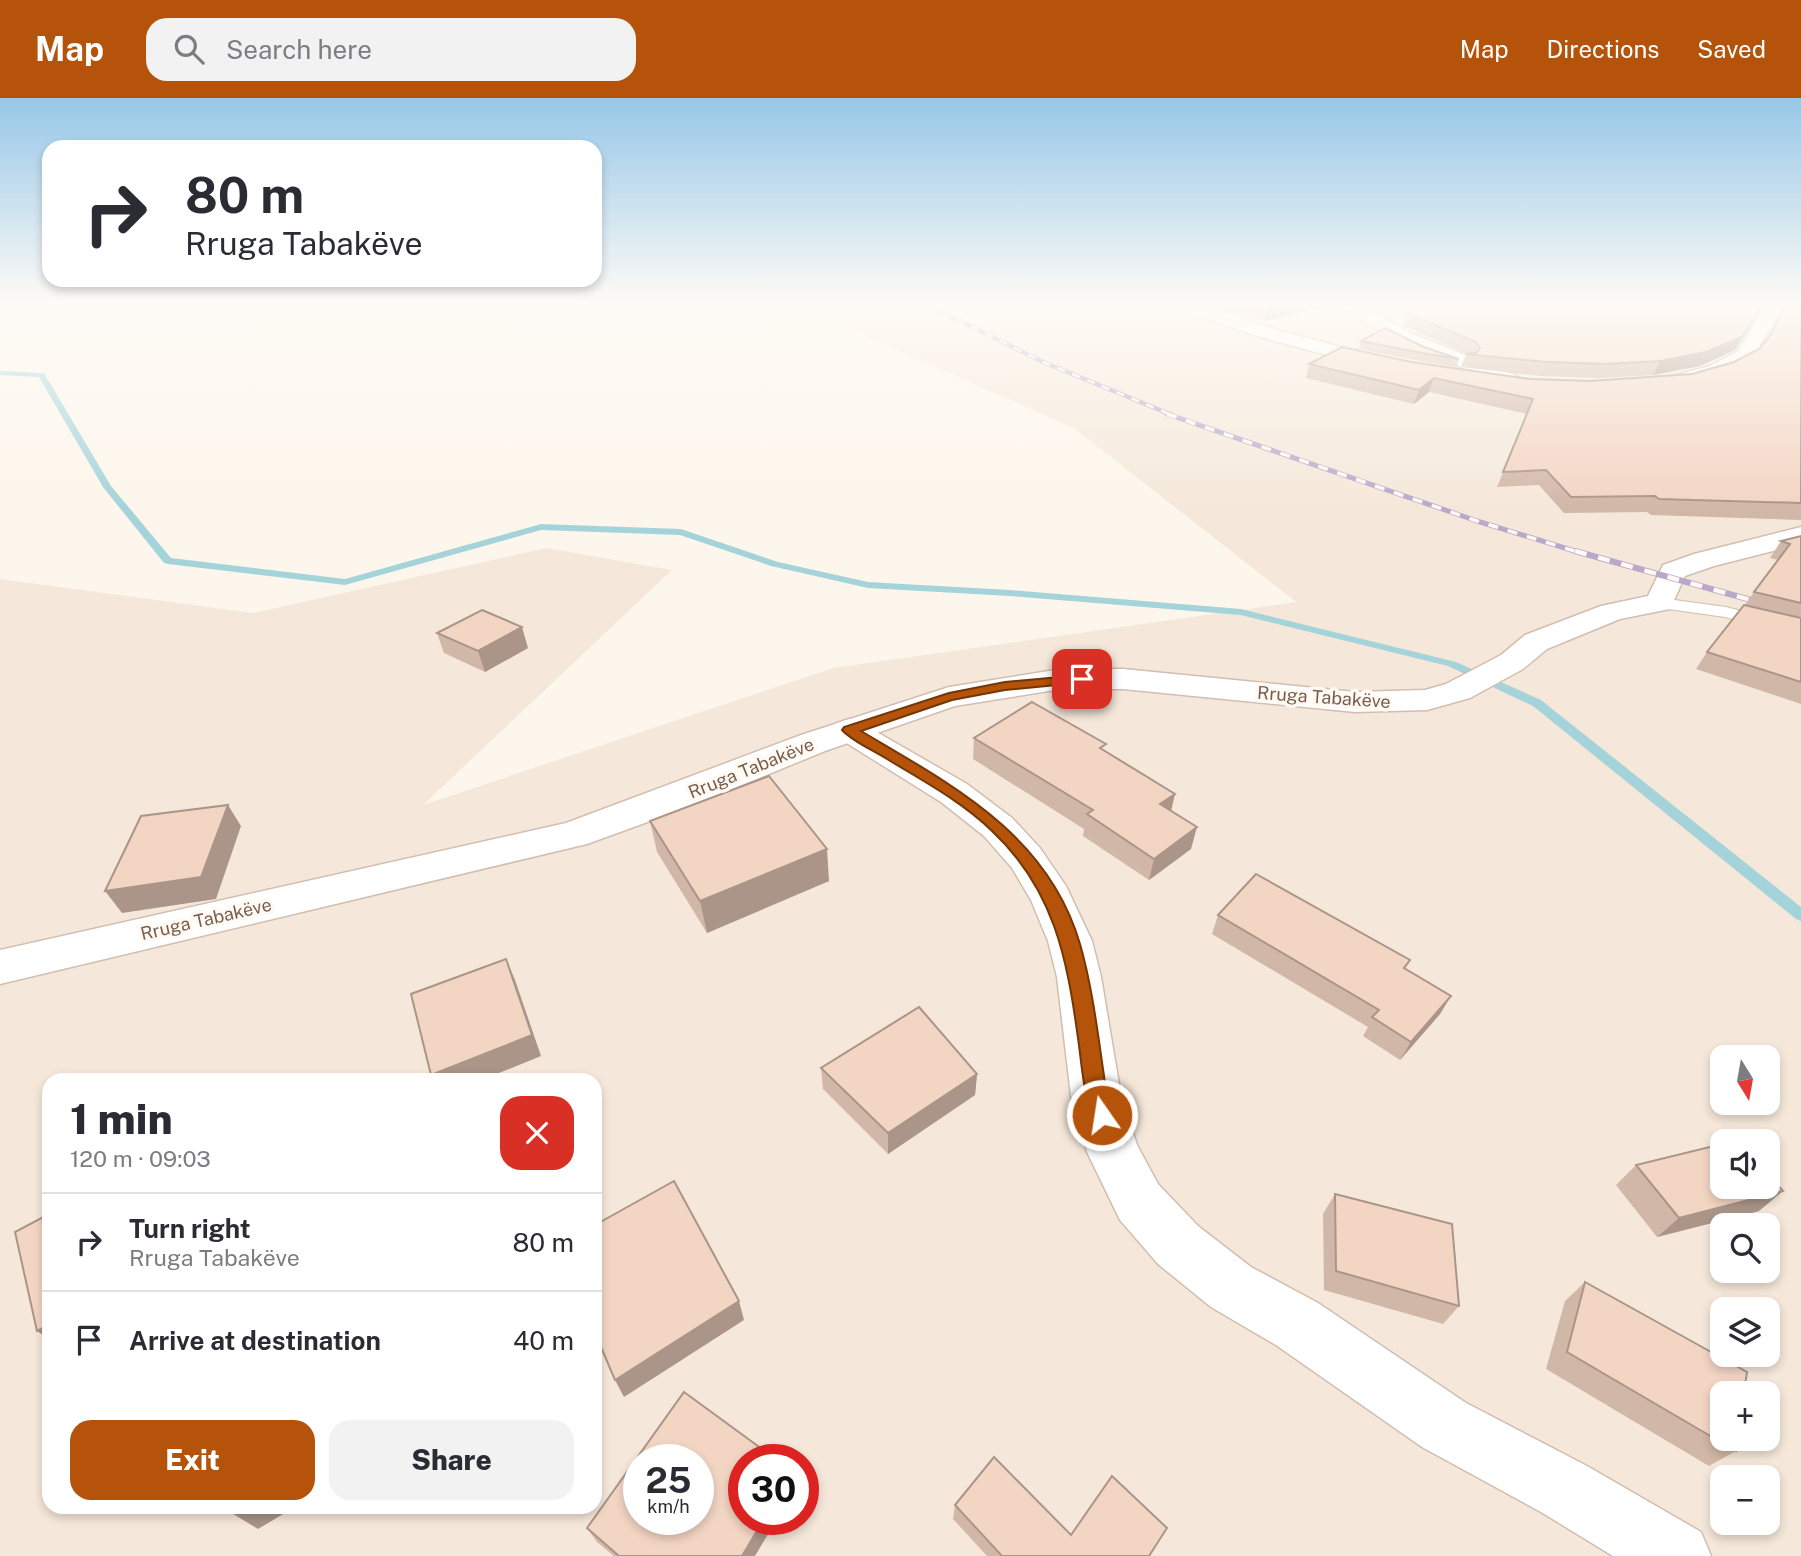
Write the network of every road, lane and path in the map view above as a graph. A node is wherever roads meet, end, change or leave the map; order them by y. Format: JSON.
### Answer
{"nodes":[{"id":1,"x":1443,"y":373,"type":"edge"},
{"id":2,"x":1493,"y":373,"type":"edge"},
{"id":3,"x":1704,"y":373,"type":"edge"},
{"id":4,"x":1510,"y":380,"type":"junction"},
{"id":5,"x":1534,"y":383,"type":"edge"},
{"id":6,"x":1657,"y":384,"type":"edge"},
{"id":7,"x":1801,"y":535,"type":"edge"},
{"id":8,"x":1660,"y":603,"type":"junction"},
{"id":9,"x":1801,"y":632,"type":"edge"},
{"id":10,"x":849,"y":730,"type":"junction"},
{"id":11,"x":0,"y":967,"type":"edge"},
{"id":12,"x":1677,"y":1556,"type":"edge"}],
"edges":[{"from":1,"to":4,"type":"street"},
{"from":2,"to":4,"type":"street"},
{"from":3,"to":6,"type":"street"},
{"from":4,"to":5,"type":"street"},
{"from":7,"to":8,"type":"street"},
{"from":8,"to":9,"type":"lane"},
{"from":8,"to":10,"type":"street","name":"Rruga Tabakëve"},
{"from":10,"to":11,"type":"street","name":"Rruga Tabakëve"},
{"from":10,"to":12,"type":"street"}]}
